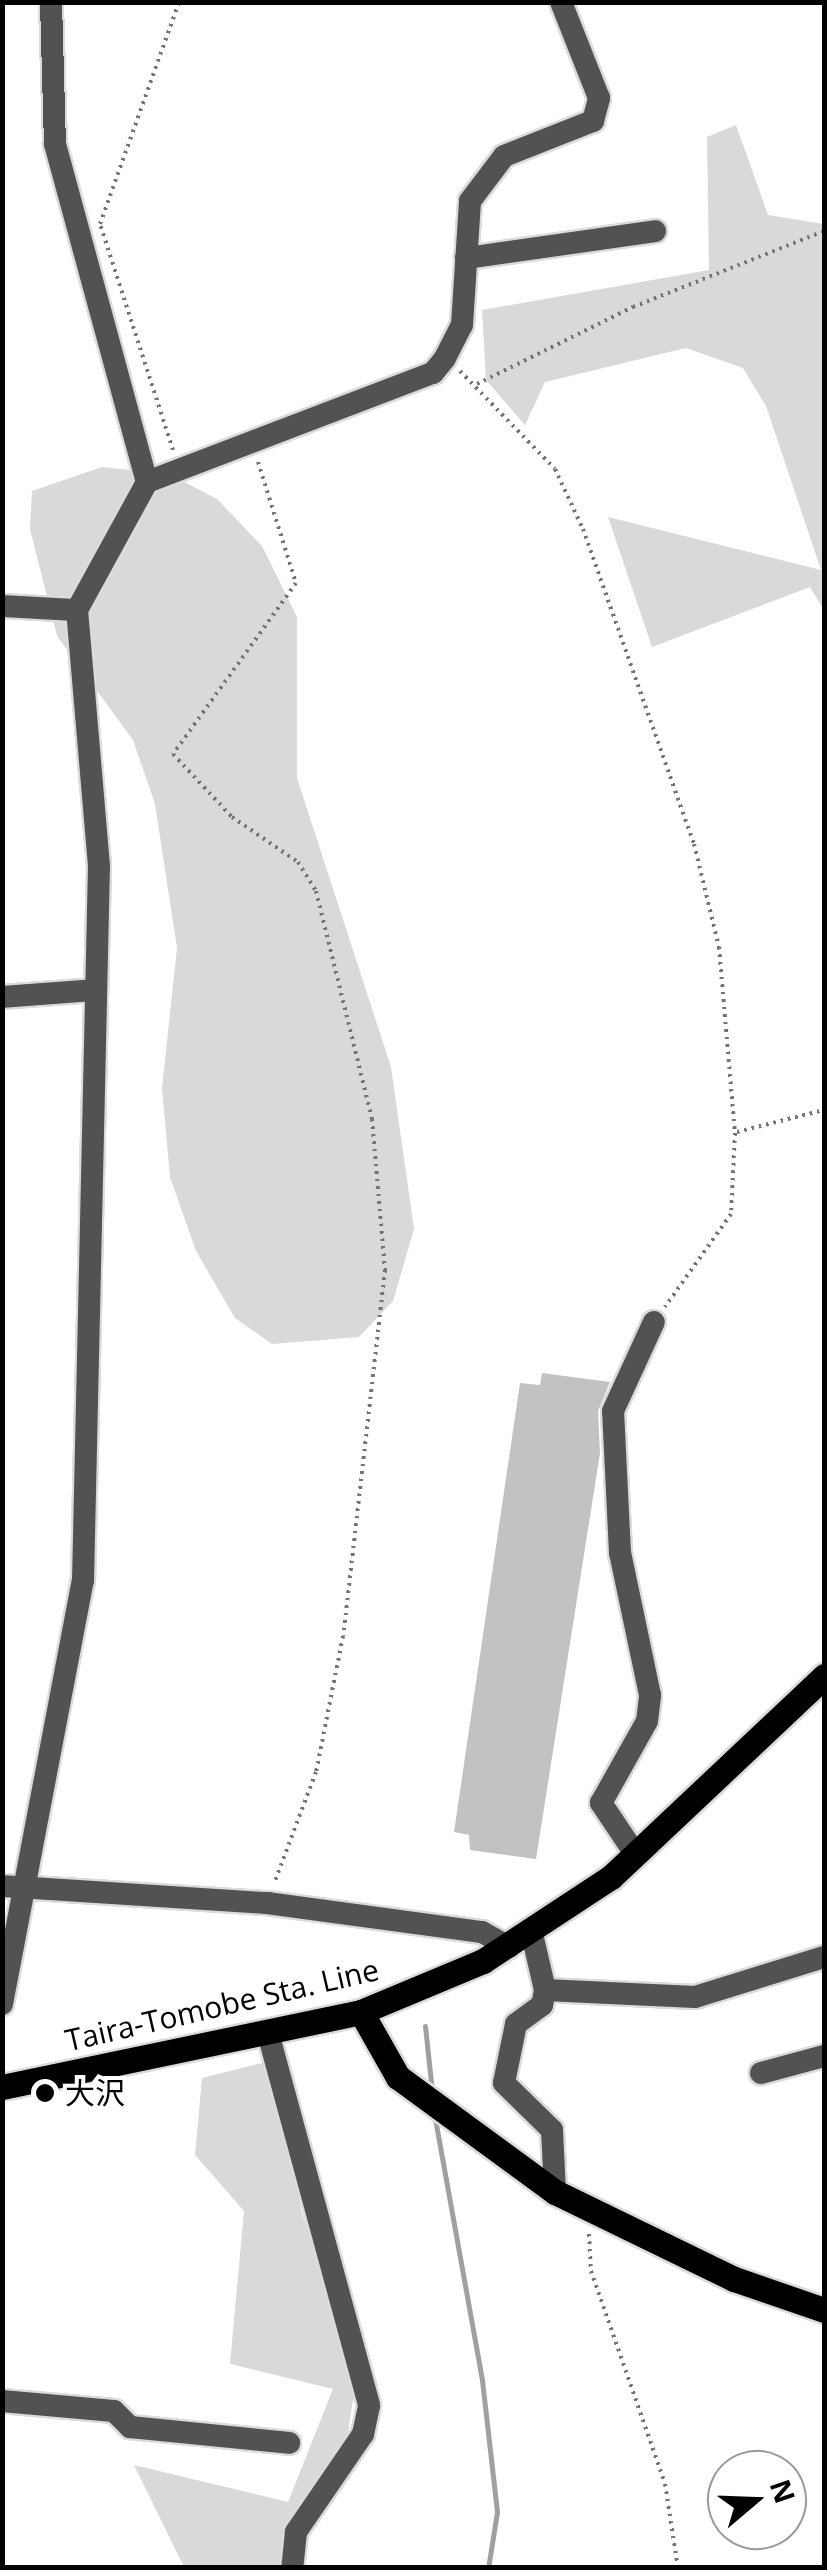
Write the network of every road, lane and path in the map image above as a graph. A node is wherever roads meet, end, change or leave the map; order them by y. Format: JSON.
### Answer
{"nodes":[{"id":1,"x":51,"y":2,"type":"edge"},
{"id":2,"x":179,"y":2,"type":"edge"},
{"id":3,"x":561,"y":2,"type":"edge"},
{"id":4,"x":655,"y":231,"type":"dead end"},
{"id":5,"x":824,"y":231,"type":"edge"},
{"id":6,"x":466,"y":258,"type":"junction"},
{"id":7,"x":445,"y":358,"type":"junction"},
{"id":8,"x":474,"y":384,"type":"junction"},
{"id":9,"x":251,"y":438,"type":"junction"},
{"id":10,"x":178,"y":464,"type":"junction"},
{"id":11,"x":147,"y":482,"type":"junction"},
{"id":12,"x":2,"y":606,"type":"edge"},
{"id":13,"x":77,"y":610,"type":"junction"},
{"id":14,"x":96,"y":990,"type":"junction"},
{"id":15,"x":2,"y":997,"type":"edge"},
{"id":16,"x":824,"y":1110,"type":"edge"},
{"id":17,"x":735,"y":1133,"type":"junction"},
{"id":18,"x":654,"y":1322,"type":"joint"},
{"id":19,"x":824,"y":1676,"type":"edge"},
{"id":20,"x":636,"y":1854,"type":"junction"},
{"id":21,"x":2,"y":1886,"type":"edge"},
{"id":22,"x":28,"y":1888,"type":"junction"},
{"id":23,"x":266,"y":1903,"type":"junction"},
{"id":24,"x":521,"y":1941,"type":"junction"},
{"id":25,"x":824,"y":1957,"type":"edge"},
{"id":26,"x":544,"y":1990,"type":"junction"},
{"id":27,"x":2,"y":2004,"type":"edge"},
{"id":28,"x":361,"y":2012,"type":"junction"},
{"id":29,"x":268,"y":2033,"type":"junction"},
{"id":30,"x":824,"y":2056,"type":"edge"},
{"id":31,"x":762,"y":2073,"type":"dead end"},
{"id":32,"x":2,"y":2087,"type":"edge"},
{"id":33,"x":555,"y":2192,"type":"junction"},
{"id":34,"x":590,"y":2214,"type":"junction"},
{"id":35,"x":824,"y":2310,"type":"edge"},
{"id":36,"x":2,"y":2400,"type":"edge"},
{"id":37,"x":290,"y":2443,"type":"dead end"},
{"id":38,"x":292,"y":2568,"type":"edge"},
{"id":39,"x":678,"y":2568,"type":"edge"}],
"edges":[{"from":1,"to":11,"type":"street"},
{"from":2,"to":10,"type":"path"},
{"from":3,"to":6,"type":"street"},
{"from":4,"to":6,"type":"street"},
{"from":5,"to":8,"type":"path"},
{"from":6,"to":7,"type":"street"},
{"from":7,"to":8,"type":"path"},
{"from":7,"to":9,"type":"street"},
{"from":8,"to":17,"type":"path"},
{"from":9,"to":10,"type":"street"},
{"from":9,"to":23,"type":"path"},
{"from":10,"to":11,"type":"street"},
{"from":11,"to":13,"type":"street"},
{"from":12,"to":13,"type":"street"},
{"from":13,"to":14,"type":"street"},
{"from":14,"to":15,"type":"street"},
{"from":14,"to":22,"type":"street"},
{"from":16,"to":17,"type":"path"},
{"from":17,"to":18,"type":"path"},
{"from":18,"to":20,"type":"street"},
{"from":19,"to":20,"type":"main road","name":"Taira-Tomobe Sta. Line"},
{"from":20,"to":24,"type":"main road","name":"Taira-Tomobe Sta. Line"},
{"from":21,"to":22,"type":"street"},
{"from":22,"to":23,"type":"street"},
{"from":22,"to":27,"type":"street"},
{"from":23,"to":24,"type":"street"},
{"from":24,"to":26,"type":"street"},
{"from":24,"to":28,"type":"main road","name":"Taira-Tomobe Sta. Line"},
{"from":25,"to":26,"type":"street"},
{"from":26,"to":33,"type":"street"},
{"from":28,"to":29,"type":"main road","name":"Taira-Tomobe Sta. Line"},
{"from":28,"to":33,"type":"main road"},
{"from":29,"to":32,"type":"main road","name":"Taira-Tomobe Sta. Line"},
{"from":29,"to":38,"type":"street"},
{"from":30,"to":31,"type":"street"},
{"from":33,"to":34,"type":"main road"},
{"from":34,"to":35,"type":"main road"},
{"from":34,"to":39,"type":"path"},
{"from":36,"to":37,"type":"street"}]}
